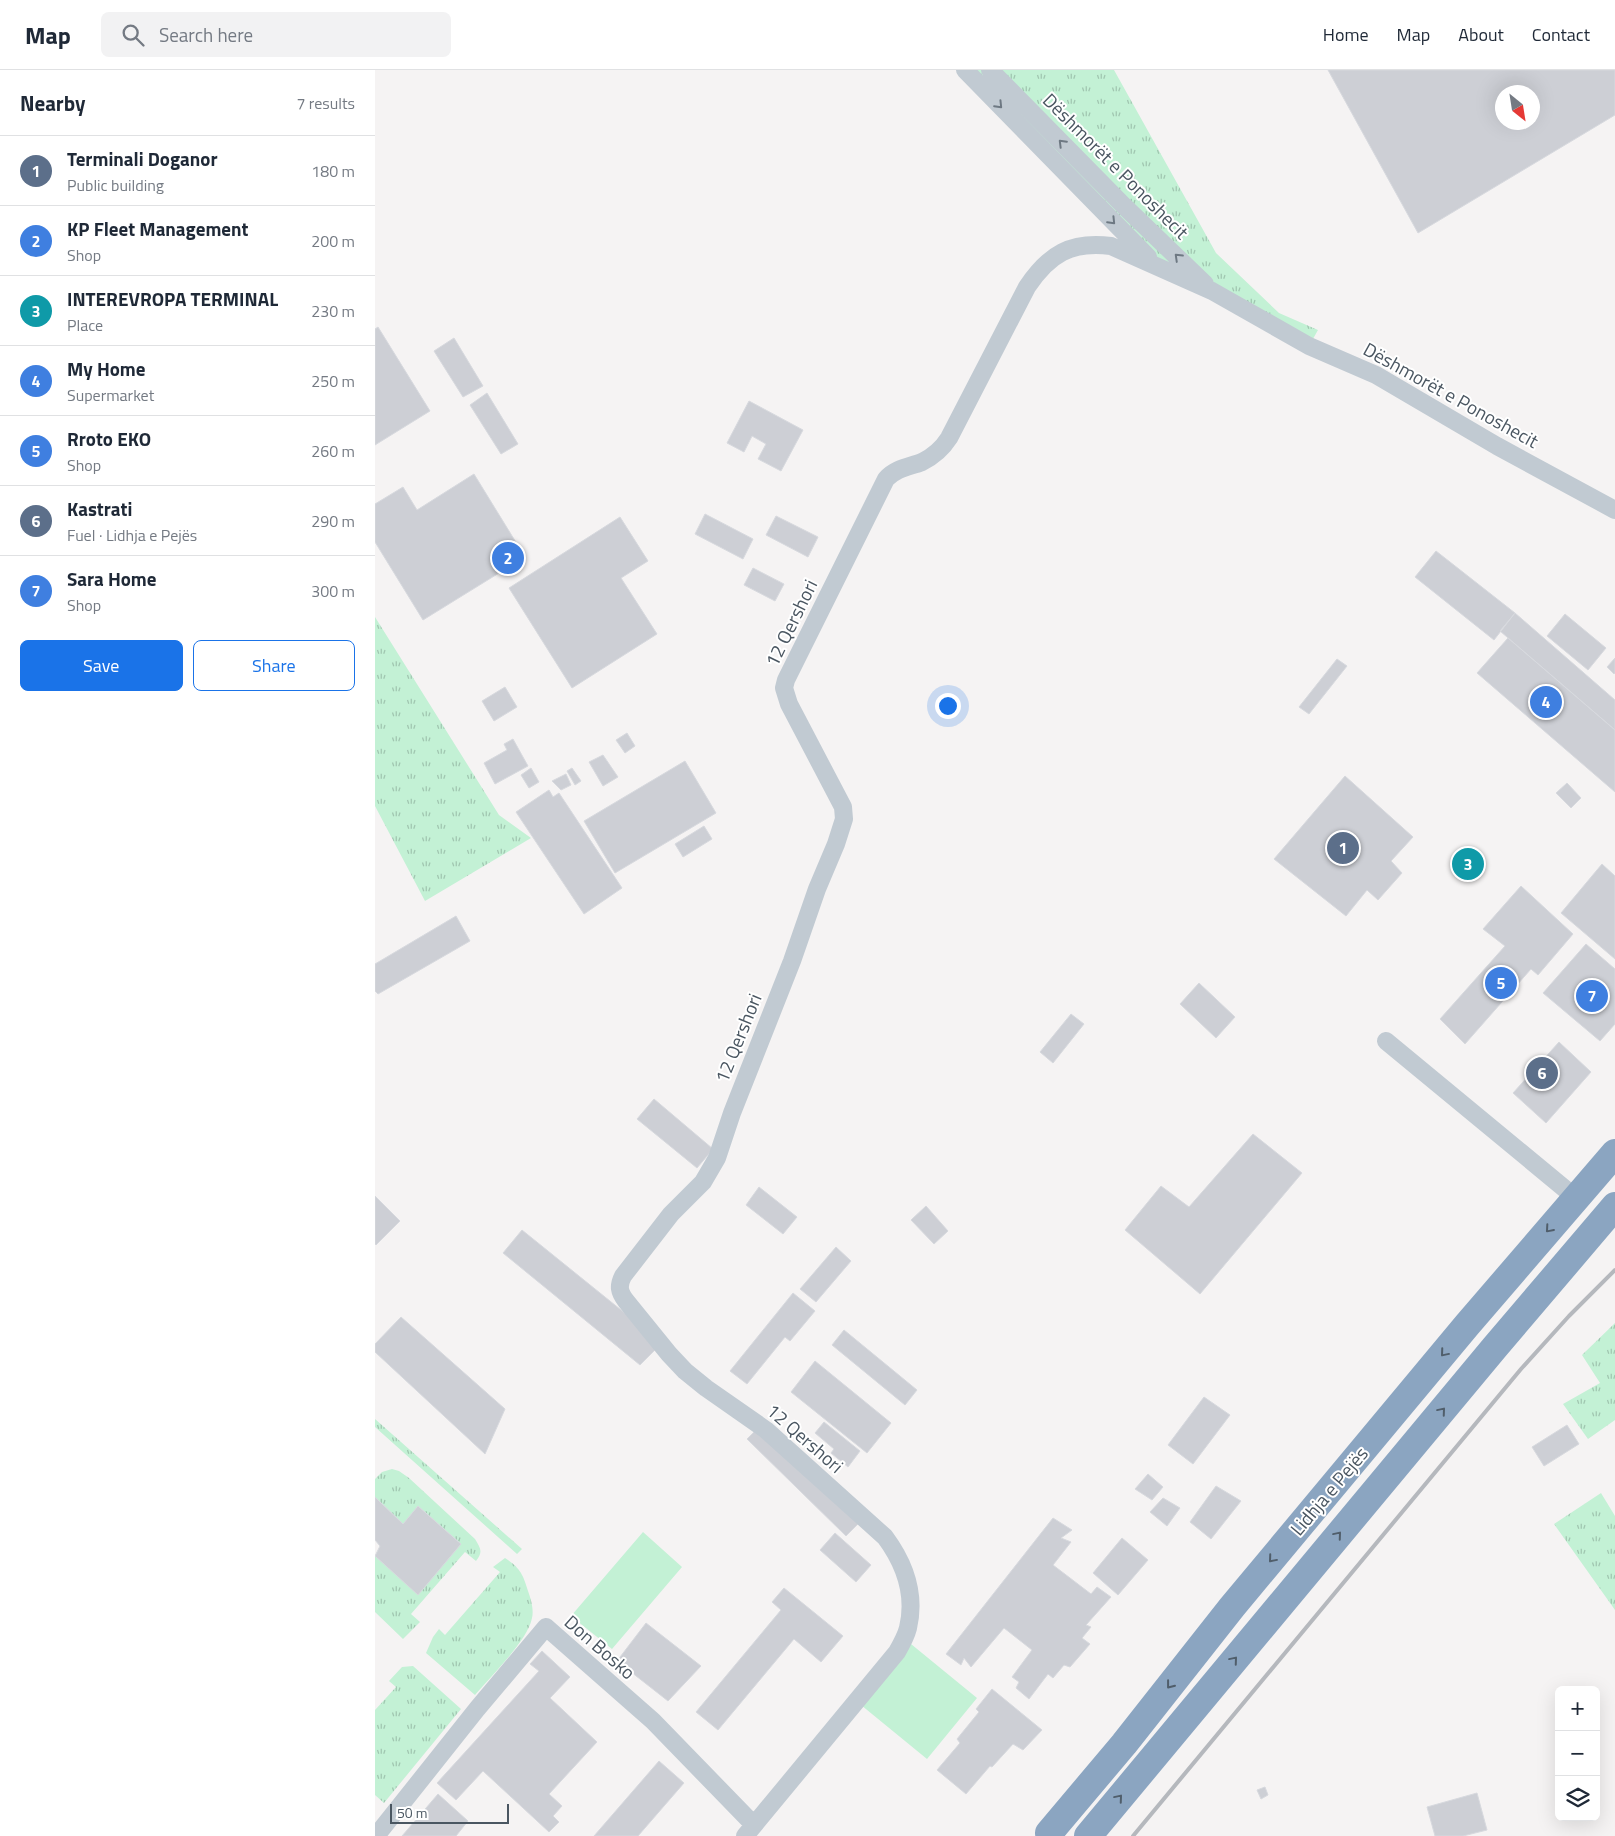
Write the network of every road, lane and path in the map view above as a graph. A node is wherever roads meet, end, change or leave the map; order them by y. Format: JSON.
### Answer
{"nodes":[{"id":1,"x":965,"y":70,"type":"edge"},
{"id":2,"x":990,"y":70,"type":"edge"},
{"id":3,"x":1154,"y":266,"type":"junction"},
{"id":4,"x":1212,"y":291,"type":"junction"},
{"id":5,"x":1615,"y":510,"type":"edge"},
{"id":6,"x":1386,"y":1041,"type":"dead end"},
{"id":7,"x":1615,"y":1153,"type":"edge"},
{"id":8,"x":1576,"y":1198,"type":"junction"},
{"id":9,"x":1615,"y":1206,"type":"edge"},
{"id":10,"x":750,"y":1830,"type":"edge"},
{"id":11,"x":1044,"y":1835,"type":"edge"},
{"id":12,"x":376,"y":1836,"type":"edge"},
{"id":13,"x":1087,"y":1836,"type":"edge"}],
"edges":[{"from":1,"to":3,"type":"street","name":"Dëshmorët e Ponoshecit","one_way":true},
{"from":4,"to":2,"type":"street","name":"Dëshmorët e Ponoshecit","one_way":true},
{"from":3,"to":4,"type":"street","name":"Dëshmorët e Ponoshecit"},
{"from":3,"to":10,"type":"street","name":"12 Qershori"},
{"from":4,"to":5,"type":"street","name":"Dëshmorët e Ponoshecit"},
{"from":6,"to":8,"type":"street"},
{"from":7,"to":8,"type":"highway","name":"Lidhja e Pejës"},
{"from":8,"to":11,"type":"highway","name":"Lidhja e Pejës","one_way":true},
{"from":13,"to":9,"type":"highway","name":"Lidhja e Pejës","one_way":true},
{"from":10,"to":12,"type":"street","name":"Don Bosko"}]}
